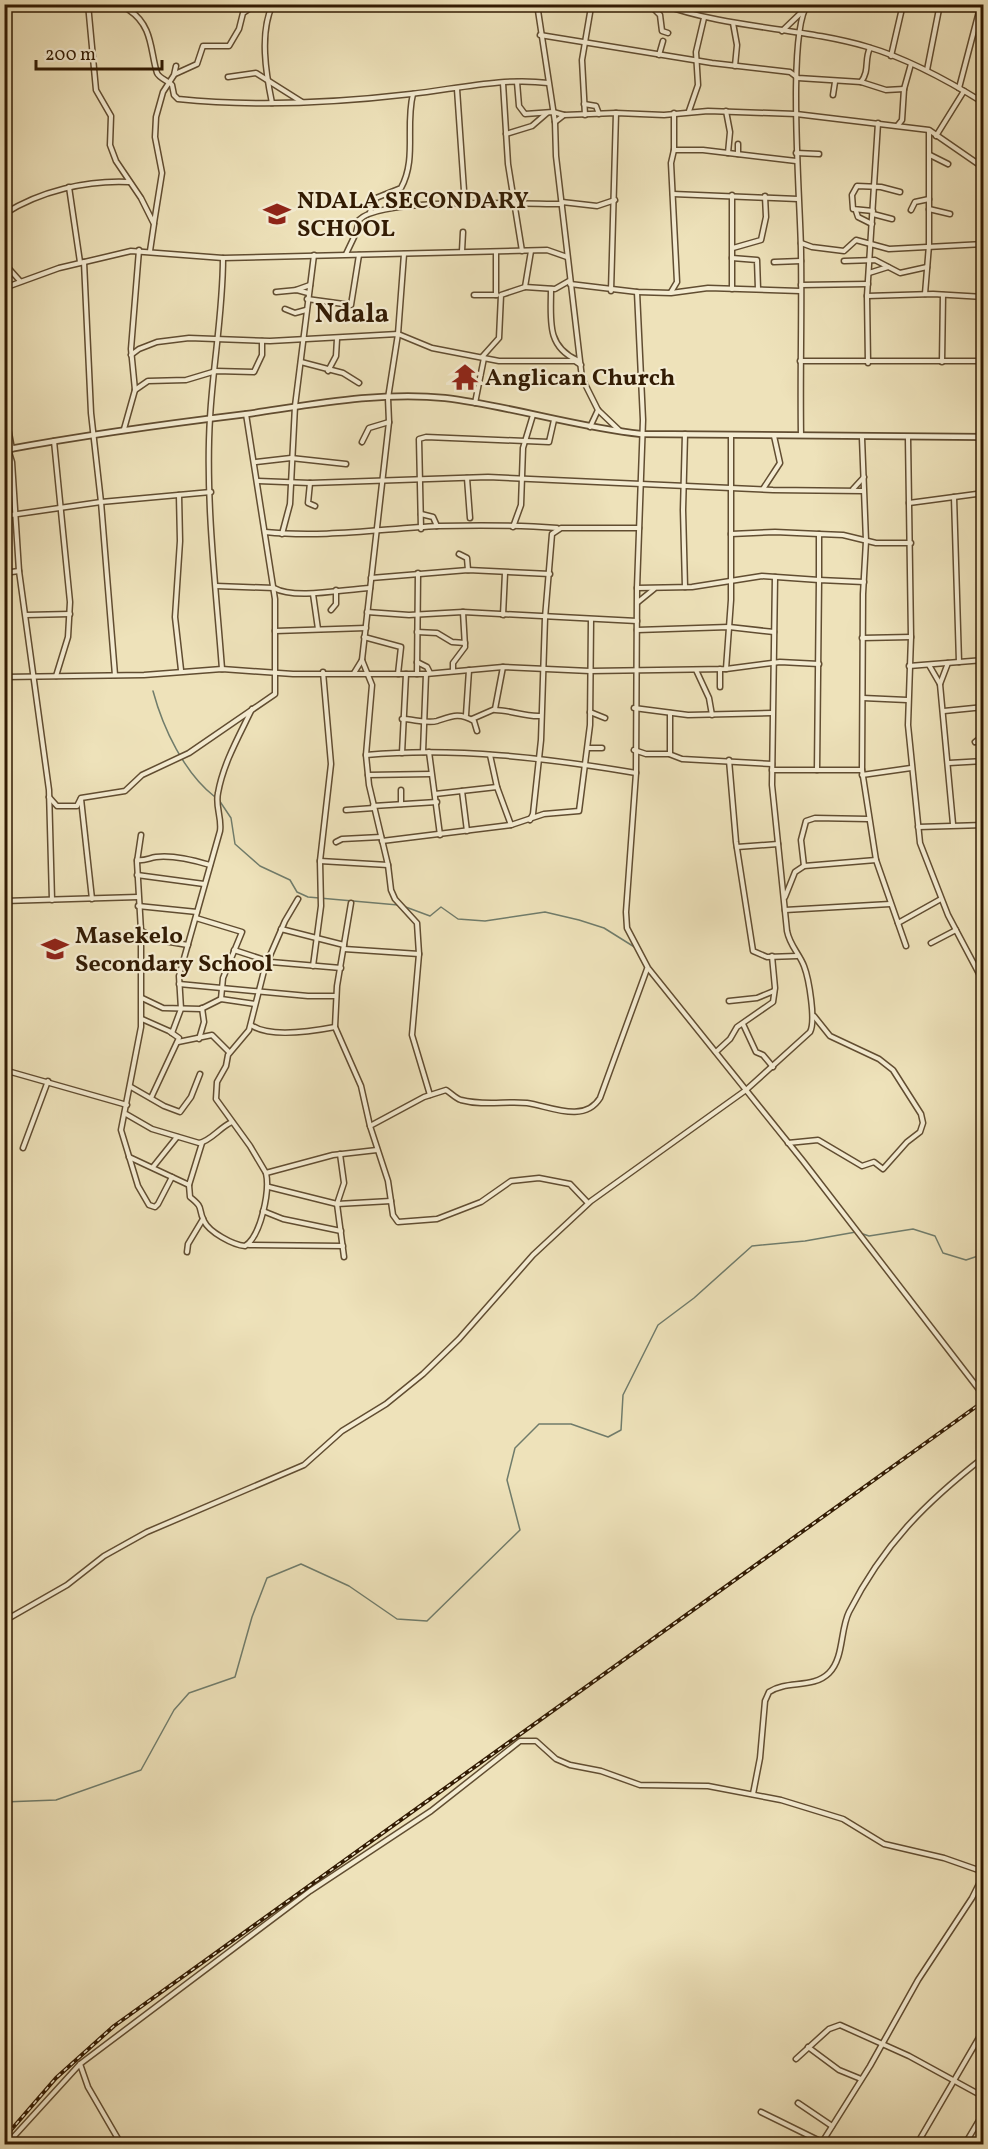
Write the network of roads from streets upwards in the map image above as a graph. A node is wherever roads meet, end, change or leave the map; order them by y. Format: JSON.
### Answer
{"nodes":[{"id":1,"x":88,"y":4,"type":"edge"},
{"id":2,"x":102,"y":4,"type":"edge"},
{"id":3,"x":256,"y":4,"type":"edge"},
{"id":4,"x":273,"y":4,"type":"edge"},
{"id":5,"x":537,"y":4,"type":"edge"},
{"id":6,"x":649,"y":4,"type":"edge"},
{"id":7,"x":661,"y":4,"type":"edge"},
{"id":8,"x":903,"y":4,"type":"edge"},
{"id":9,"x":940,"y":4,"type":"edge"},
{"id":10,"x":981,"y":4,"type":"edge"},
{"id":11,"x":592,"y":5,"type":"edge"},
{"id":12,"x":806,"y":6,"type":"edge"},
{"id":13,"x":704,"y":18,"type":"junction"},
{"id":14,"x":733,"y":23,"type":"junction"},
{"id":15,"x":782,"y":31,"type":"junction"},
{"id":16,"x":668,"y":33,"type":"dead end"},
{"id":17,"x":799,"y":34,"type":"junction"},
{"id":18,"x":540,"y":35,"type":"junction"},
{"id":19,"x":663,"y":41,"type":"dead end"},
{"id":20,"x":584,"y":42,"type":"junction"},
{"id":21,"x":870,"y":48,"type":"junction"},
{"id":22,"x":659,"y":55,"type":"junction"},
{"id":23,"x":891,"y":56,"type":"junction"},
{"id":24,"x":696,"y":60,"type":"junction"},
{"id":25,"x":911,"y":64,"type":"junction"},
{"id":26,"x":176,"y":66,"type":"dead end"},
{"id":27,"x":735,"y":66,"type":"junction"},
{"id":28,"x":927,"y":70,"type":"junction"},
{"id":29,"x":175,"y":74,"type":"junction"},
{"id":30,"x":546,"y":74,"type":"junction"},
{"id":31,"x":228,"y":77,"type":"dead end"},
{"id":32,"x":798,"y":78,"type":"junction"},
{"id":33,"x":269,"y":81,"type":"junction"},
{"id":34,"x":168,"y":82,"type":"junction"},
{"id":35,"x":517,"y":82,"type":"junction"},
{"id":36,"x":540,"y":82,"type":"junction"},
{"id":37,"x":835,"y":82,"type":"junction"},
{"id":38,"x":861,"y":82,"type":"junction"},
{"id":39,"x":503,"y":83,"type":"junction"},
{"id":40,"x":548,"y":83,"type":"junction"},
{"id":41,"x":959,"y":88,"type":"junction"},
{"id":42,"x":457,"y":89,"type":"junction"},
{"id":43,"x":904,"y":89,"type":"junction"},
{"id":44,"x":896,"y":91,"type":"junction"},
{"id":45,"x":964,"y":91,"type":"junction"},
{"id":46,"x":413,"y":94,"type":"junction"},
{"id":47,"x":833,"y":95,"type":"dead end"},
{"id":48,"x":904,"y":97,"type":"junction"},
{"id":49,"x":272,"y":103,"type":"junction"},
{"id":50,"x":302,"y":103,"type":"junction"},
{"id":51,"x":984,"y":103,"type":"edge"},
{"id":52,"x":584,"y":104,"type":"junction"},
{"id":53,"x":689,"y":111,"type":"junction"},
{"id":54,"x":726,"y":111,"type":"junction"},
{"id":55,"x":553,"y":112,"type":"junction"},
{"id":56,"x":547,"y":113,"type":"junction"},
{"id":57,"x":616,"y":113,"type":"junction"},
{"id":58,"x":674,"y":113,"type":"junction"},
{"id":59,"x":599,"y":114,"type":"junction"},
{"id":60,"x":796,"y":114,"type":"junction"},
{"id":61,"x":564,"y":115,"type":"junction"},
{"id":62,"x":585,"y":115,"type":"junction"},
{"id":63,"x":555,"y":122,"type":"junction"},
{"id":64,"x":878,"y":123,"type":"junction"},
{"id":65,"x":897,"y":126,"type":"junction"},
{"id":66,"x":929,"y":130,"type":"junction"},
{"id":67,"x":506,"y":134,"type":"junction"},
{"id":68,"x":936,"y":136,"type":"junction"},
{"id":69,"x":738,"y":144,"type":"dead end"},
{"id":70,"x":674,"y":150,"type":"junction"},
{"id":71,"x":728,"y":153,"type":"junction"},
{"id":72,"x":796,"y":153,"type":"junction"},
{"id":73,"x":738,"y":154,"type":"junction"},
{"id":74,"x":819,"y":154,"type":"dead end"},
{"id":75,"x":929,"y":155,"type":"junction"},
{"id":76,"x":796,"y":161,"type":"junction"},
{"id":77,"x":948,"y":164,"type":"dead end"},
{"id":78,"x":984,"y":168,"type":"edge"},
{"id":79,"x":129,"y":182,"type":"junction"},
{"id":80,"x":875,"y":186,"type":"junction"},
{"id":81,"x":69,"y":188,"type":"junction"},
{"id":82,"x":900,"y":192,"type":"dead end"},
{"id":83,"x":673,"y":194,"type":"junction"},
{"id":84,"x":732,"y":195,"type":"junction"},
{"id":85,"x":765,"y":196,"type":"junction"},
{"id":86,"x":929,"y":198,"type":"junction"},
{"id":87,"x":798,"y":199,"type":"junction"},
{"id":88,"x":615,"y":200,"type":"junction"},
{"id":89,"x":562,"y":203,"type":"junction"},
{"id":90,"x":465,"y":205,"type":"junction"},
{"id":91,"x":516,"y":205,"type":"junction"},
{"id":92,"x":929,"y":209,"type":"junction"},
{"id":93,"x":911,"y":210,"type":"dead end"},
{"id":94,"x":856,"y":211,"type":"junction"},
{"id":95,"x":370,"y":212,"type":"junction"},
{"id":96,"x":873,"y":212,"type":"junction"},
{"id":97,"x":4,"y":214,"type":"edge"},
{"id":98,"x":950,"y":214,"type":"dead end"},
{"id":99,"x":892,"y":219,"type":"dead end"},
{"id":100,"x":154,"y":224,"type":"junction"},
{"id":101,"x":872,"y":224,"type":"junction"},
{"id":102,"x":463,"y":232,"type":"dead end"},
{"id":103,"x":801,"y":243,"type":"junction"},
{"id":104,"x":870,"y":244,"type":"junction"},
{"id":105,"x":984,"y":244,"type":"edge"},
{"id":106,"x":929,"y":245,"type":"junction"},
{"id":107,"x":732,"y":248,"type":"junction"},
{"id":108,"x":139,"y":250,"type":"junction"},
{"id":109,"x":531,"y":250,"type":"junction"},
{"id":110,"x":150,"y":251,"type":"junction"},
{"id":111,"x":462,"y":251,"type":"junction"},
{"id":112,"x":522,"y":251,"type":"junction"},
{"id":113,"x":496,"y":252,"type":"junction"},
{"id":114,"x":346,"y":254,"type":"junction"},
{"id":115,"x":404,"y":254,"type":"junction"},
{"id":116,"x":306,"y":255,"type":"junction"},
{"id":117,"x":314,"y":255,"type":"junction"},
{"id":118,"x":359,"y":255,"type":"junction"},
{"id":119,"x":567,"y":257,"type":"junction"},
{"id":120,"x":224,"y":258,"type":"junction"},
{"id":121,"x":732,"y":258,"type":"junction"},
{"id":122,"x":869,"y":259,"type":"junction"},
{"id":123,"x":801,"y":261,"type":"junction"},
{"id":124,"x":844,"y":261,"type":"dead end"},
{"id":125,"x":82,"y":262,"type":"junction"},
{"id":126,"x":312,"y":262,"type":"junction"},
{"id":127,"x":774,"y":262,"type":"dead end"},
{"id":128,"x":4,"y":263,"type":"edge"},
{"id":129,"x":888,"y":267,"type":"junction"},
{"id":130,"x":928,"y":267,"type":"junction"},
{"id":131,"x":869,"y":273,"type":"junction"},
{"id":132,"x":20,"y":281,"type":"junction"},
{"id":133,"x":570,"y":282,"type":"junction"},
{"id":134,"x":868,"y":284,"type":"junction"},
{"id":135,"x":310,"y":285,"type":"junction"},
{"id":136,"x":801,"y":285,"type":"junction"},
{"id":137,"x":525,"y":287,"type":"junction"},
{"id":138,"x":4,"y":288,"type":"edge"},
{"id":139,"x":551,"y":289,"type":"junction"},
{"id":140,"x":732,"y":289,"type":"junction"},
{"id":141,"x":758,"y":289,"type":"junction"},
{"id":142,"x":296,"y":291,"type":"junction"},
{"id":143,"x":611,"y":291,"type":"junction"},
{"id":144,"x":800,"y":291,"type":"junction"},
{"id":145,"x":276,"y":292,"type":"dead end"},
{"id":146,"x":637,"y":292,"type":"junction"},
{"id":147,"x":671,"y":292,"type":"junction"},
{"id":148,"x":308,"y":293,"type":"junction"},
{"id":149,"x":925,"y":294,"type":"junction"},
{"id":150,"x":474,"y":295,"type":"dead end"},
{"id":151,"x":499,"y":295,"type":"junction"},
{"id":152,"x":943,"y":295,"type":"junction"},
{"id":153,"x":867,"y":296,"type":"junction"},
{"id":154,"x":984,"y":297,"type":"edge"},
{"id":155,"x":307,"y":299,"type":"junction"},
{"id":156,"x":285,"y":309,"type":"dead end"},
{"id":157,"x":306,"y":310,"type":"junction"},
{"id":158,"x":398,"y":334,"type":"junction"},
{"id":159,"x":219,"y":338,"type":"junction"},
{"id":160,"x":302,"y":338,"type":"junction"},
{"id":161,"x":337,"y":339,"type":"junction"},
{"id":162,"x":262,"y":341,"type":"junction"},
{"id":163,"x":131,"y":356,"type":"junction"},
{"id":164,"x":483,"y":358,"type":"junction"},
{"id":165,"x":580,"y":359,"type":"junction"},
{"id":166,"x":575,"y":361,"type":"junction"},
{"id":167,"x":800,"y":361,"type":"junction"},
{"id":168,"x":984,"y":361,"type":"edge"},
{"id":169,"x":301,"y":362,"type":"junction"},
{"id":170,"x":942,"y":362,"type":"junction"},
{"id":171,"x":868,"y":363,"type":"junction"},
{"id":172,"x":581,"y":365,"type":"junction"},
{"id":173,"x":216,"y":371,"type":"junction"},
{"id":174,"x":327,"y":371,"type":"junction"},
{"id":175,"x":359,"y":383,"type":"dead end"},
{"id":176,"x":135,"y":390,"type":"junction"},
{"id":177,"x":388,"y":398,"type":"junction"},
{"id":178,"x":474,"y":404,"type":"junction"},
{"id":179,"x":295,"y":406,"type":"junction"},
{"id":180,"x":4,"y":407,"type":"edge"},
{"id":181,"x":598,"y":410,"type":"junction"},
{"id":182,"x":246,"y":414,"type":"junction"},
{"id":183,"x":533,"y":415,"type":"junction"},
{"id":184,"x":210,"y":418,"type":"junction"},
{"id":185,"x":554,"y":420,"type":"junction"},
{"id":186,"x":389,"y":422,"type":"junction"},
{"id":187,"x":590,"y":428,"type":"junction"},
{"id":188,"x":124,"y":429,"type":"junction"},
{"id":189,"x":620,"y":432,"type":"junction"},
{"id":190,"x":93,"y":434,"type":"junction"},
{"id":191,"x":641,"y":434,"type":"junction"},
{"id":192,"x":685,"y":434,"type":"junction"},
{"id":193,"x":731,"y":435,"type":"junction"},
{"id":194,"x":801,"y":435,"type":"junction"},
{"id":195,"x":774,"y":436,"type":"junction"},
{"id":196,"x":984,"y":437,"type":"edge"},
{"id":197,"x":862,"y":438,"type":"junction"},
{"id":198,"x":908,"y":438,"type":"junction"},
{"id":199,"x":54,"y":441,"type":"junction"},
{"id":200,"x":362,"y":442,"type":"dead end"},
{"id":201,"x":524,"y":442,"type":"junction"},
{"id":202,"x":8,"y":449,"type":"edge"},
{"id":203,"x":291,"y":458,"type":"junction"},
{"id":204,"x":256,"y":462,"type":"junction"},
{"id":205,"x":346,"y":464,"type":"dead end"},
{"id":206,"x":864,"y":477,"type":"junction"},
{"id":207,"x":467,"y":478,"type":"junction"},
{"id":208,"x":382,"y":479,"type":"junction"},
{"id":209,"x":421,"y":479,"type":"junction"},
{"id":210,"x":522,"y":479,"type":"junction"},
{"id":211,"x":258,"y":481,"type":"junction"},
{"id":212,"x":290,"y":482,"type":"junction"},
{"id":213,"x":309,"y":483,"type":"junction"},
{"id":214,"x":640,"y":484,"type":"junction"},
{"id":215,"x":684,"y":485,"type":"junction"},
{"id":216,"x":732,"y":488,"type":"junction"},
{"id":217,"x":763,"y":489,"type":"junction"},
{"id":218,"x":853,"y":489,"type":"junction"},
{"id":219,"x":863,"y":490,"type":"junction"},
{"id":220,"x":211,"y":492,"type":"junction"},
{"id":221,"x":984,"y":493,"type":"edge"},
{"id":222,"x":178,"y":495,"type":"junction"},
{"id":223,"x":954,"y":497,"type":"junction"},
{"id":224,"x":101,"y":502,"type":"junction"},
{"id":225,"x":909,"y":503,"type":"junction"},
{"id":226,"x":315,"y":506,"type":"dead end"},
{"id":227,"x":62,"y":508,"type":"junction"},
{"id":228,"x":17,"y":514,"type":"junction"},
{"id":229,"x":421,"y":514,"type":"junction"},
{"id":230,"x":4,"y":516,"type":"edge"},
{"id":231,"x":470,"y":518,"type":"dead end"},
{"id":232,"x":437,"y":526,"type":"junction"},
{"id":233,"x":513,"y":527,"type":"junction"},
{"id":234,"x":546,"y":527,"type":"junction"},
{"id":235,"x":561,"y":528,"type":"junction"},
{"id":236,"x":639,"y":528,"type":"junction"},
{"id":237,"x":421,"y":529,"type":"junction"},
{"id":238,"x":265,"y":532,"type":"junction"},
{"id":239,"x":375,"y":532,"type":"junction"},
{"id":240,"x":282,"y":534,"type":"junction"},
{"id":241,"x":552,"y":534,"type":"junction"},
{"id":242,"x":731,"y":534,"type":"junction"},
{"id":243,"x":819,"y":534,"type":"junction"},
{"id":244,"x":866,"y":541,"type":"junction"},
{"id":245,"x":911,"y":543,"type":"junction"},
{"id":246,"x":459,"y":554,"type":"dead end"},
{"id":247,"x":468,"y":570,"type":"junction"},
{"id":248,"x":19,"y":571,"type":"junction"},
{"id":249,"x":4,"y":573,"type":"edge"},
{"id":250,"x":418,"y":573,"type":"junction"},
{"id":251,"x":506,"y":573,"type":"junction"},
{"id":252,"x":550,"y":574,"type":"junction"},
{"id":253,"x":776,"y":577,"type":"junction"},
{"id":254,"x":371,"y":578,"type":"junction"},
{"id":255,"x":819,"y":580,"type":"junction"},
{"id":256,"x":730,"y":582,"type":"junction"},
{"id":257,"x":864,"y":582,"type":"junction"},
{"id":258,"x":216,"y":586,"type":"junction"},
{"id":259,"x":685,"y":587,"type":"junction"},
{"id":260,"x":274,"y":588,"type":"junction"},
{"id":261,"x":370,"y":588,"type":"junction"},
{"id":262,"x":637,"y":588,"type":"junction"},
{"id":263,"x":654,"y":589,"type":"junction"},
{"id":264,"x":336,"y":590,"type":"junction"},
{"id":265,"x":313,"y":594,"type":"junction"},
{"id":266,"x":637,"y":602,"type":"junction"},
{"id":267,"x":331,"y":610,"type":"dead end"},
{"id":268,"x":367,"y":612,"type":"junction"},
{"id":269,"x":463,"y":612,"type":"junction"},
{"id":270,"x":70,"y":614,"type":"junction"},
{"id":271,"x":26,"y":615,"type":"junction"},
{"id":272,"x":416,"y":615,"type":"junction"},
{"id":273,"x":503,"y":615,"type":"junction"},
{"id":274,"x":545,"y":618,"type":"junction"},
{"id":275,"x":591,"y":620,"type":"junction"},
{"id":276,"x":637,"y":621,"type":"junction"},
{"id":277,"x":729,"y":627,"type":"junction"},
{"id":278,"x":366,"y":628,"type":"junction"},
{"id":279,"x":318,"y":629,"type":"junction"},
{"id":280,"x":637,"y":630,"type":"junction"},
{"id":281,"x":274,"y":631,"type":"junction"},
{"id":282,"x":417,"y":632,"type":"junction"},
{"id":283,"x":774,"y":632,"type":"junction"},
{"id":284,"x":364,"y":637,"type":"junction"},
{"id":285,"x":911,"y":637,"type":"junction"},
{"id":286,"x":862,"y":638,"type":"junction"},
{"id":287,"x":465,"y":643,"type":"junction"},
{"id":288,"x":362,"y":660,"type":"junction"},
{"id":289,"x":984,"y":660,"type":"edge"},
{"id":290,"x":417,"y":662,"type":"junction"},
{"id":291,"x":958,"y":662,"type":"junction"},
{"id":292,"x":772,"y":663,"type":"junction"},
{"id":293,"x":948,"y":663,"type":"junction"},
{"id":294,"x":819,"y":664,"type":"junction"},
{"id":295,"x":929,"y":665,"type":"junction"},
{"id":296,"x":909,"y":666,"type":"junction"},
{"id":297,"x":503,"y":667,"type":"junction"},
{"id":298,"x":222,"y":669,"type":"junction"},
{"id":299,"x":542,"y":669,"type":"junction"},
{"id":300,"x":720,"y":669,"type":"junction"},
{"id":301,"x":726,"y":669,"type":"junction"},
{"id":302,"x":181,"y":670,"type":"junction"},
{"id":303,"x":469,"y":670,"type":"junction"},
{"id":304,"x":696,"y":670,"type":"junction"},
{"id":305,"x":453,"y":671,"type":"junction"},
{"id":306,"x":637,"y":671,"type":"junction"},
{"id":307,"x":275,"y":672,"type":"junction"},
{"id":308,"x":322,"y":672,"type":"junction"},
{"id":309,"x":590,"y":672,"type":"junction"},
{"id":310,"x":354,"y":673,"type":"junction"},
{"id":311,"x":369,"y":674,"type":"junction"},
{"id":312,"x":398,"y":674,"type":"junction"},
{"id":313,"x":406,"y":674,"type":"junction"},
{"id":314,"x":417,"y":674,"type":"junction"},
{"id":315,"x":428,"y":674,"type":"junction"},
{"id":316,"x":115,"y":675,"type":"junction"},
{"id":317,"x":32,"y":676,"type":"junction"},
{"id":318,"x":56,"y":676,"type":"junction"},
{"id":319,"x":4,"y":677,"type":"edge"},
{"id":320,"x":940,"y":684,"type":"junction"},
{"id":321,"x":720,"y":687,"type":"dead end"},
{"id":322,"x":862,"y":698,"type":"junction"},
{"id":323,"x":907,"y":700,"type":"junction"},
{"id":324,"x":984,"y":707,"type":"edge"},
{"id":325,"x":634,"y":708,"type":"junction"},
{"id":326,"x":253,"y":709,"type":"junction"},
{"id":327,"x":494,"y":710,"type":"junction"},
{"id":328,"x":944,"y":711,"type":"junction"},
{"id":329,"x":590,"y":712,"type":"junction"},
{"id":330,"x":670,"y":713,"type":"junction"},
{"id":331,"x":772,"y":713,"type":"junction"},
{"id":332,"x":712,"y":715,"type":"junction"},
{"id":333,"x":466,"y":716,"type":"junction"},
{"id":334,"x":541,"y":716,"type":"junction"},
{"id":335,"x":605,"y":718,"type":"dead end"},
{"id":336,"x":402,"y":719,"type":"junction"},
{"id":337,"x":471,"y":719,"type":"junction"},
{"id":338,"x":423,"y":721,"type":"junction"},
{"id":339,"x":477,"y":731,"type":"dead end"},
{"id":340,"x":984,"y":735,"type":"edge"},
{"id":341,"x":975,"y":742,"type":"dead end"},
{"id":342,"x":588,"y":748,"type":"junction"},
{"id":343,"x":602,"y":748,"type":"dead end"},
{"id":344,"x":634,"y":750,"type":"junction"},
{"id":345,"x":423,"y":752,"type":"junction"},
{"id":346,"x":429,"y":752,"type":"junction"},
{"id":347,"x":402,"y":753,"type":"junction"},
{"id":348,"x":670,"y":754,"type":"junction"},
{"id":349,"x":366,"y":755,"type":"junction"},
{"id":350,"x":490,"y":755,"type":"junction"},
{"id":351,"x":539,"y":758,"type":"junction"},
{"id":352,"x":729,"y":760,"type":"junction"},
{"id":353,"x":984,"y":761,"type":"edge"},
{"id":354,"x":950,"y":763,"type":"junction"},
{"id":355,"x":772,"y":764,"type":"junction"},
{"id":356,"x":584,"y":767,"type":"junction"},
{"id":357,"x":911,"y":768,"type":"junction"},
{"id":358,"x":772,"y":770,"type":"junction"},
{"id":359,"x":817,"y":770,"type":"junction"},
{"id":360,"x":862,"y":772,"type":"junction"},
{"id":361,"x":636,"y":773,"type":"junction"},
{"id":362,"x":432,"y":774,"type":"junction"},
{"id":363,"x":368,"y":775,"type":"junction"},
{"id":364,"x":497,"y":787,"type":"junction"},
{"id":365,"x":401,"y":790,"type":"dead end"},
{"id":366,"x":462,"y":791,"type":"junction"},
{"id":367,"x":435,"y":794,"type":"junction"},
{"id":368,"x":49,"y":797,"type":"junction"},
{"id":369,"x":81,"y":798,"type":"junction"},
{"id":370,"x":437,"y":802,"type":"junction"},
{"id":371,"x":402,"y":804,"type":"junction"},
{"id":372,"x":373,"y":807,"type":"junction"},
{"id":373,"x":346,"y":810,"type":"dead end"},
{"id":374,"x":868,"y":819,"type":"junction"},
{"id":375,"x":530,"y":820,"type":"junction"},
{"id":376,"x":953,"y":824,"type":"junction"},
{"id":377,"x":511,"y":825,"type":"junction"},
{"id":378,"x":984,"y":825,"type":"edge"},
{"id":379,"x":918,"y":827,"type":"junction"},
{"id":380,"x":466,"y":831,"type":"junction"},
{"id":381,"x":141,"y":835,"type":"dead end"},
{"id":382,"x":440,"y":835,"type":"junction"},
{"id":383,"x":382,"y":839,"type":"junction"},
{"id":384,"x":336,"y":842,"type":"dead end"},
{"id":385,"x":778,"y":844,"type":"junction"},
{"id":386,"x":737,"y":847,"type":"junction"},
{"id":387,"x":137,"y":860,"type":"junction"},
{"id":388,"x":876,"y":860,"type":"junction"},
{"id":389,"x":320,"y":861,"type":"junction"},
{"id":390,"x":210,"y":865,"type":"junction"},
{"id":391,"x":388,"y":865,"type":"junction"},
{"id":392,"x":804,"y":866,"type":"junction"},
{"id":393,"x":137,"y":875,"type":"junction"},
{"id":394,"x":204,"y":884,"type":"junction"},
{"id":395,"x":138,"y":897,"type":"junction"},
{"id":396,"x":92,"y":899,"type":"junction"},
{"id":397,"x":298,"y":899,"type":"dead end"},
{"id":398,"x":941,"y":899,"type":"junction"},
{"id":399,"x":52,"y":900,"type":"junction"},
{"id":400,"x":4,"y":901,"type":"edge"},
{"id":401,"x":784,"y":901,"type":"junction"},
{"id":402,"x":351,"y":903,"type":"dead end"},
{"id":403,"x":890,"y":904,"type":"junction"},
{"id":404,"x":138,"y":906,"type":"junction"},
{"id":405,"x":785,"y":910,"type":"junction"},
{"id":406,"x":197,"y":915,"type":"junction"},
{"id":407,"x":898,"y":923,"type":"junction"},
{"id":408,"x":282,"y":929,"type":"junction"},
{"id":409,"x":956,"y":930,"type":"junction"},
{"id":410,"x":141,"y":931,"type":"junction"},
{"id":411,"x":317,"y":938,"type":"junction"},
{"id":412,"x":932,"y":943,"type":"dead end"},
{"id":413,"x":189,"y":945,"type":"junction"},
{"id":414,"x":906,"y":946,"type":"dead end"},
{"id":415,"x":344,"y":947,"type":"junction"},
{"id":416,"x":234,"y":950,"type":"junction"},
{"id":417,"x":419,"y":954,"type":"junction"},
{"id":418,"x":772,"y":956,"type":"junction"},
{"id":419,"x":797,"y":956,"type":"junction"},
{"id":420,"x":268,"y":961,"type":"junction"},
{"id":421,"x":313,"y":966,"type":"junction"},
{"id":422,"x":340,"y":968,"type":"junction"},
{"id":423,"x":648,"y":968,"type":"junction"},
{"id":424,"x":983,"y":982,"type":"edge"},
{"id":425,"x":179,"y":984,"type":"junction"},
{"id":426,"x":223,"y":986,"type":"junction"},
{"id":427,"x":775,"y":990,"type":"junction"},
{"id":428,"x":260,"y":991,"type":"junction"},
{"id":429,"x":336,"y":996,"type":"junction"},
{"id":430,"x":142,"y":997,"type":"junction"},
{"id":431,"x":221,"y":999,"type":"junction"},
{"id":432,"x":729,"y":1000,"type":"dead end"},
{"id":433,"x":255,"y":1004,"type":"junction"},
{"id":434,"x":202,"y":1008,"type":"junction"},
{"id":435,"x":180,"y":1009,"type":"junction"},
{"id":436,"x":812,"y":1013,"type":"junction"},
{"id":437,"x":142,"y":1019,"type":"junction"},
{"id":438,"x":742,"y":1024,"type":"junction"},
{"id":439,"x":251,"y":1025,"type":"junction"},
{"id":440,"x":335,"y":1027,"type":"junction"},
{"id":441,"x":172,"y":1033,"type":"junction"},
{"id":442,"x":199,"y":1040,"type":"junction"},
{"id":443,"x":178,"y":1042,"type":"junction"},
{"id":444,"x":229,"y":1052,"type":"junction"},
{"id":445,"x":716,"y":1052,"type":"junction"},
{"id":446,"x":773,"y":1067,"type":"junction"},
{"id":447,"x":4,"y":1070,"type":"edge"},
{"id":448,"x":200,"y":1074,"type":"dead end"},
{"id":449,"x":48,"y":1081,"type":"junction"},
{"id":450,"x":130,"y":1087,"type":"junction"},
{"id":451,"x":746,"y":1090,"type":"junction"},
{"id":452,"x":430,"y":1095,"type":"junction"},
{"id":453,"x":151,"y":1098,"type":"junction"},
{"id":454,"x":127,"y":1105,"type":"junction"},
{"id":455,"x":126,"y":1114,"type":"junction"},
{"id":456,"x":232,"y":1122,"type":"junction"},
{"id":457,"x":370,"y":1126,"type":"junction"},
{"id":458,"x":177,"y":1137,"type":"junction"},
{"id":459,"x":202,"y":1143,"type":"junction"},
{"id":460,"x":788,"y":1143,"type":"junction"},
{"id":461,"x":23,"y":1148,"type":"dead end"},
{"id":462,"x":377,"y":1150,"type":"junction"},
{"id":463,"x":340,"y":1154,"type":"junction"},
{"id":464,"x":129,"y":1157,"type":"junction"},
{"id":465,"x":153,"y":1167,"type":"junction"},
{"id":466,"x":266,"y":1173,"type":"junction"},
{"id":467,"x":172,"y":1177,"type":"junction"},
{"id":468,"x":189,"y":1185,"type":"junction"},
{"id":469,"x":269,"y":1187,"type":"junction"},
{"id":470,"x":392,"y":1201,"type":"junction"},
{"id":471,"x":588,"y":1203,"type":"junction"},
{"id":472,"x":337,"y":1204,"type":"junction"},
{"id":473,"x":263,"y":1211,"type":"junction"},
{"id":474,"x":203,"y":1218,"type":"junction"},
{"id":475,"x":340,"y":1231,"type":"junction"},
{"id":476,"x":248,"y":1245,"type":"junction"},
{"id":477,"x":343,"y":1246,"type":"junction"},
{"id":478,"x":187,"y":1252,"type":"dead end"},
{"id":479,"x":344,"y":1257,"type":"dead end"},
{"id":480,"x":984,"y":1396,"type":"edge"},
{"id":481,"x":984,"y":1457,"type":"edge"},
{"id":482,"x":4,"y":1621,"type":"edge"},
{"id":483,"x":753,"y":1794,"type":"junction"},
{"id":484,"x":984,"y":1873,"type":"edge"},
{"id":485,"x":984,"y":2029,"type":"edge"},
{"id":486,"x":882,"y":2044,"type":"junction"},
{"id":487,"x":808,"y":2047,"type":"junction"},
{"id":488,"x":796,"y":2059,"type":"dead end"},
{"id":489,"x":80,"y":2064,"type":"junction"},
{"id":490,"x":861,"y":2079,"type":"junction"},
{"id":491,"x":955,"y":2083,"type":"junction"},
{"id":492,"x":984,"y":2097,"type":"edge"},
{"id":493,"x":798,"y":2103,"type":"dead end"},
{"id":494,"x":761,"y":2112,"type":"dead end"},
{"id":495,"x":984,"y":2112,"type":"edge"},
{"id":496,"x":832,"y":2126,"type":"junction"},
{"id":497,"x":823,"y":2144,"type":"edge"},
{"id":498,"x":7,"y":2145,"type":"edge"},
{"id":499,"x":121,"y":2145,"type":"edge"},
{"id":500,"x":917,"y":2145,"type":"edge"},
{"id":501,"x":965,"y":2145,"type":"edge"}],
"edges":[{"from":1,"to":79,"type":"street"},
{"from":2,"to":34,"type":"street"},
{"from":3,"to":29,"type":"street"},
{"from":4,"to":33,"type":"street"},
{"from":5,"to":18,"type":"street"},
{"from":6,"to":16,"type":"street"},
{"from":7,"to":13,"type":"street"},
{"from":8,"to":23,"type":"street"},
{"from":9,"to":28,"type":"street"},
{"from":10,"to":41,"type":"street"},
{"from":11,"to":20,"type":"street"},
{"from":12,"to":15,"type":"street"},
{"from":12,"to":17,"type":"street"},
{"from":13,"to":14,"type":"street"},
{"from":13,"to":24,"type":"street"},
{"from":14,"to":15,"type":"street"},
{"from":14,"to":27,"type":"street"},
{"from":15,"to":17,"type":"street"},
{"from":17,"to":21,"type":"street"},
{"from":17,"to":32,"type":"street"},
{"from":18,"to":20,"type":"street"},
{"from":18,"to":30,"type":"street"},
{"from":19,"to":22,"type":"street"},
{"from":20,"to":22,"type":"street"},
{"from":20,"to":52,"type":"street"},
{"from":21,"to":23,"type":"street"},
{"from":21,"to":38,"type":"street"},
{"from":22,"to":24,"type":"street"},
{"from":23,"to":25,"type":"street"},
{"from":24,"to":27,"type":"street"},
{"from":24,"to":53,"type":"street"},
{"from":25,"to":28,"type":"street"},
{"from":25,"to":43,"type":"street"},
{"from":26,"to":29,"type":"street"},
{"from":27,"to":32,"type":"street"},
{"from":28,"to":41,"type":"street"},
{"from":29,"to":34,"type":"street"},
{"from":30,"to":36,"type":"street"},
{"from":30,"to":40,"type":"street"},
{"from":31,"to":33,"type":"street"},
{"from":32,"to":37,"type":"street"},
{"from":32,"to":60,"type":"street"},
{"from":33,"to":49,"type":"street"},
{"from":33,"to":50,"type":"street"},
{"from":34,"to":49,"type":"street"},
{"from":34,"to":100,"type":"street"},
{"from":35,"to":36,"type":"street"},
{"from":35,"to":39,"type":"street"},
{"from":35,"to":56,"type":"street"},
{"from":36,"to":40,"type":"street"},
{"from":37,"to":38,"type":"street"},
{"from":37,"to":47,"type":"street"},
{"from":38,"to":44,"type":"street"},
{"from":39,"to":42,"type":"street"},
{"from":39,"to":67,"type":"street"},
{"from":40,"to":55,"type":"street"},
{"from":41,"to":45,"type":"street"},
{"from":42,"to":46,"type":"street"},
{"from":42,"to":90,"type":"street"},
{"from":43,"to":44,"type":"street"},
{"from":43,"to":48,"type":"street"},
{"from":44,"to":48,"type":"street"},
{"from":45,"to":51,"type":"street"},
{"from":45,"to":68,"type":"street"},
{"from":46,"to":50,"type":"street"},
{"from":46,"to":95,"type":"street"},
{"from":48,"to":65,"type":"street"},
{"from":49,"to":50,"type":"street"},
{"from":52,"to":59,"type":"street"},
{"from":52,"to":62,"type":"street"},
{"from":53,"to":54,"type":"street"},
{"from":53,"to":58,"type":"street"},
{"from":54,"to":60,"type":"street"},
{"from":54,"to":71,"type":"street"},
{"from":55,"to":56,"type":"street"},
{"from":55,"to":61,"type":"street"},
{"from":55,"to":63,"type":"street"},
{"from":56,"to":67,"type":"street"},
{"from":57,"to":58,"type":"street"},
{"from":57,"to":59,"type":"street"},
{"from":57,"to":88,"type":"street"},
{"from":58,"to":70,"type":"street"},
{"from":59,"to":62,"type":"street"},
{"from":60,"to":64,"type":"street"},
{"from":60,"to":72,"type":"street"},
{"from":61,"to":62,"type":"street"},
{"from":61,"to":63,"type":"street"},
{"from":63,"to":89,"type":"street"},
{"from":64,"to":65,"type":"street"},
{"from":64,"to":80,"type":"street"},
{"from":65,"to":66,"type":"street"},
{"from":66,"to":68,"type":"street"},
{"from":66,"to":75,"type":"street"},
{"from":67,"to":91,"type":"street"},
{"from":68,"to":78,"type":"street"},
{"from":69,"to":73,"type":"street"},
{"from":70,"to":71,"type":"street"},
{"from":70,"to":83,"type":"street"},
{"from":71,"to":73,"type":"street"},
{"from":72,"to":74,"type":"street"},
{"from":72,"to":76,"type":"street"},
{"from":73,"to":76,"type":"street"},
{"from":75,"to":77,"type":"street"},
{"from":75,"to":86,"type":"street"},
{"from":76,"to":87,"type":"street"},
{"from":79,"to":81,"type":"street"},
{"from":79,"to":100,"type":"street"},
{"from":80,"to":82,"type":"street"},
{"from":80,"to":94,"type":"street"},
{"from":80,"to":96,"type":"street"},
{"from":81,"to":97,"type":"street"},
{"from":81,"to":125,"type":"street"},
{"from":83,"to":84,"type":"street"},
{"from":83,"to":147,"type":"street"},
{"from":84,"to":85,"type":"street"},
{"from":84,"to":107,"type":"street"},
{"from":85,"to":87,"type":"street"},
{"from":85,"to":107,"type":"street"},
{"from":86,"to":92,"type":"street"},
{"from":86,"to":93,"type":"street"},
{"from":87,"to":103,"type":"street"},
{"from":88,"to":89,"type":"street"},
{"from":88,"to":143,"type":"street"},
{"from":89,"to":91,"type":"street"},
{"from":89,"to":119,"type":"street"},
{"from":90,"to":91,"type":"street"},
{"from":90,"to":95,"type":"street"},
{"from":91,"to":112,"type":"street"},
{"from":92,"to":98,"type":"street"},
{"from":92,"to":106,"type":"street"},
{"from":94,"to":96,"type":"street"},
{"from":94,"to":101,"type":"street"},
{"from":95,"to":114,"type":"street"},
{"from":96,"to":99,"type":"street"},
{"from":96,"to":101,"type":"street"},
{"from":100,"to":110,"type":"street"},
{"from":101,"to":104,"type":"street"},
{"from":102,"to":111,"type":"street"},
{"from":103,"to":104,"type":"street"},
{"from":103,"to":123,"type":"street"},
{"from":104,"to":106,"type":"street"},
{"from":104,"to":122,"type":"street"},
{"from":105,"to":106,"type":"street"},
{"from":106,"to":130,"type":"street"},
{"from":107,"to":121,"type":"street"},
{"from":108,"to":110,"type":"street"},
{"from":108,"to":125,"type":"street"},
{"from":108,"to":163,"type":"street"},
{"from":109,"to":112,"type":"street"},
{"from":109,"to":119,"type":"street"},
{"from":109,"to":137,"type":"street"},
{"from":110,"to":120,"type":"street"},
{"from":111,"to":113,"type":"street"},
{"from":111,"to":115,"type":"street"},
{"from":112,"to":113,"type":"street"},
{"from":113,"to":151,"type":"street"},
{"from":114,"to":117,"type":"street"},
{"from":114,"to":118,"type":"street"},
{"from":115,"to":118,"type":"street"},
{"from":115,"to":158,"type":"street"},
{"from":116,"to":117,"type":"street"},
{"from":116,"to":120,"type":"street"},
{"from":116,"to":126,"type":"street"},
{"from":117,"to":126,"type":"street"},
{"from":118,"to":155,"type":"street"},
{"from":119,"to":133,"type":"street"},
{"from":120,"to":159,"type":"street"},
{"from":121,"to":140,"type":"street"},
{"from":121,"to":141,"type":"street"},
{"from":122,"to":124,"type":"street"},
{"from":122,"to":129,"type":"street"},
{"from":122,"to":131,"type":"street"},
{"from":123,"to":127,"type":"street"},
{"from":123,"to":136,"type":"street"},
{"from":125,"to":132,"type":"street"},
{"from":125,"to":190,"type":"street"},
{"from":126,"to":135,"type":"street"},
{"from":128,"to":132,"type":"street"},
{"from":129,"to":130,"type":"street"},
{"from":129,"to":131,"type":"street"},
{"from":130,"to":149,"type":"street"},
{"from":131,"to":134,"type":"street"},
{"from":132,"to":138,"type":"street"},
{"from":133,"to":139,"type":"street"},
{"from":133,"to":143,"type":"street"},
{"from":133,"to":165,"type":"street"},
{"from":134,"to":136,"type":"street"},
{"from":134,"to":153,"type":"street"},
{"from":135,"to":142,"type":"street"},
{"from":135,"to":148,"type":"street"},
{"from":136,"to":144,"type":"street"},
{"from":137,"to":139,"type":"street"},
{"from":137,"to":151,"type":"street"},
{"from":139,"to":166,"type":"street"},
{"from":140,"to":141,"type":"street"},
{"from":140,"to":147,"type":"street"},
{"from":141,"to":144,"type":"street"},
{"from":142,"to":145,"type":"street"},
{"from":142,"to":148,"type":"street"},
{"from":143,"to":146,"type":"street"},
{"from":144,"to":167,"type":"street"},
{"from":146,"to":147,"type":"street"},
{"from":146,"to":191,"type":"street"},
{"from":148,"to":155,"type":"street"},
{"from":149,"to":152,"type":"street"},
{"from":149,"to":153,"type":"street"},
{"from":150,"to":151,"type":"street"},
{"from":151,"to":164,"type":"street"},
{"from":152,"to":154,"type":"street"},
{"from":152,"to":170,"type":"street"},
{"from":153,"to":171,"type":"street"},
{"from":155,"to":157,"type":"street"},
{"from":156,"to":157,"type":"street"},
{"from":157,"to":160,"type":"street"},
{"from":158,"to":161,"type":"street"},
{"from":158,"to":164,"type":"street"},
{"from":158,"to":177,"type":"street"},
{"from":159,"to":162,"type":"street"},
{"from":159,"to":163,"type":"street"},
{"from":159,"to":173,"type":"street"},
{"from":160,"to":161,"type":"street"},
{"from":160,"to":162,"type":"street"},
{"from":160,"to":169,"type":"street"},
{"from":161,"to":174,"type":"street"},
{"from":162,"to":173,"type":"street"},
{"from":163,"to":176,"type":"street"},
{"from":164,"to":166,"type":"street"},
{"from":164,"to":178,"type":"street"},
{"from":165,"to":166,"type":"street"},
{"from":165,"to":172,"type":"street"},
{"from":166,"to":172,"type":"street"},
{"from":167,"to":171,"type":"street"},
{"from":167,"to":194,"type":"street"},
{"from":168,"to":170,"type":"street"},
{"from":169,"to":174,"type":"street"},
{"from":169,"to":179,"type":"street"},
{"from":170,"to":171,"type":"street"},
{"from":172,"to":181,"type":"street"},
{"from":173,"to":176,"type":"street"},
{"from":173,"to":184,"type":"street"},
{"from":174,"to":175,"type":"street"},
{"from":176,"to":188,"type":"street"},
{"from":177,"to":178,"type":"street"},
{"from":177,"to":179,"type":"street"},
{"from":177,"to":186,"type":"street"},
{"from":178,"to":183,"type":"street"},
{"from":179,"to":182,"type":"street"},
{"from":179,"to":203,"type":"street"},
{"from":180,"to":202,"type":"street"},
{"from":181,"to":187,"type":"street"},
{"from":181,"to":189,"type":"street"},
{"from":182,"to":184,"type":"street"},
{"from":182,"to":204,"type":"street"},
{"from":183,"to":185,"type":"street"},
{"from":183,"to":201,"type":"street"},
{"from":184,"to":188,"type":"street"},
{"from":184,"to":220,"type":"street"},
{"from":185,"to":187,"type":"street"},
{"from":185,"to":201,"type":"street"},
{"from":186,"to":200,"type":"street"},
{"from":186,"to":208,"type":"street"},
{"from":187,"to":189,"type":"street"},
{"from":188,"to":190,"type":"street"},
{"from":189,"to":191,"type":"street"},
{"from":190,"to":199,"type":"street"},
{"from":190,"to":224,"type":"street"},
{"from":191,"to":192,"type":"street"},
{"from":191,"to":214,"type":"street"},
{"from":192,"to":193,"type":"street"},
{"from":192,"to":215,"type":"street"},
{"from":193,"to":195,"type":"street"},
{"from":193,"to":216,"type":"street"},
{"from":194,"to":195,"type":"street"},
{"from":194,"to":197,"type":"street"},
{"from":195,"to":217,"type":"street"},
{"from":196,"to":198,"type":"street"},
{"from":197,"to":198,"type":"street"},
{"from":197,"to":206,"type":"street"},
{"from":198,"to":225,"type":"street"},
{"from":199,"to":202,"type":"street"},
{"from":199,"to":227,"type":"street"},
{"from":201,"to":209,"type":"street"},
{"from":201,"to":210,"type":"street"},
{"from":202,"to":228,"type":"street"},
{"from":203,"to":204,"type":"street"},
{"from":203,"to":205,"type":"street"},
{"from":203,"to":212,"type":"street"},
{"from":204,"to":211,"type":"street"},
{"from":206,"to":218,"type":"street"},
{"from":206,"to":219,"type":"street"},
{"from":207,"to":209,"type":"street"},
{"from":207,"to":210,"type":"street"},
{"from":207,"to":231,"type":"street"},
{"from":208,"to":209,"type":"street"},
{"from":208,"to":213,"type":"street"},
{"from":208,"to":239,"type":"street"},
{"from":209,"to":229,"type":"street"},
{"from":210,"to":214,"type":"street"},
{"from":210,"to":233,"type":"street"},
{"from":211,"to":212,"type":"street"},
{"from":211,"to":238,"type":"street"},
{"from":212,"to":213,"type":"street"},
{"from":212,"to":240,"type":"street"},
{"from":213,"to":226,"type":"street"},
{"from":214,"to":215,"type":"street"},
{"from":214,"to":236,"type":"street"},
{"from":215,"to":216,"type":"street"},
{"from":215,"to":259,"type":"street"},
{"from":216,"to":217,"type":"street"},
{"from":216,"to":242,"type":"street"},
{"from":217,"to":218,"type":"street"},
{"from":218,"to":219,"type":"street"},
{"from":219,"to":244,"type":"street"},
{"from":220,"to":222,"type":"street"},
{"from":220,"to":258,"type":"street"},
{"from":221,"to":223,"type":"street"},
{"from":222,"to":224,"type":"street"},
{"from":222,"to":302,"type":"street"},
{"from":223,"to":225,"type":"street"},
{"from":223,"to":291,"type":"street"},
{"from":224,"to":227,"type":"street"},
{"from":224,"to":316,"type":"street"},
{"from":225,"to":245,"type":"street"},
{"from":227,"to":228,"type":"street"},
{"from":227,"to":270,"type":"street"},
{"from":228,"to":230,"type":"street"},
{"from":228,"to":248,"type":"street"},
{"from":229,"to":232,"type":"street"},
{"from":229,"to":237,"type":"street"},
{"from":232,"to":233,"type":"street"},
{"from":232,"to":237,"type":"street"},
{"from":233,"to":234,"type":"street"},
{"from":234,"to":235,"type":"street"},
{"from":234,"to":241,"type":"street"},
{"from":235,"to":236,"type":"street"},
{"from":235,"to":241,"type":"street"},
{"from":236,"to":262,"type":"street"},
{"from":237,"to":239,"type":"street"},
{"from":238,"to":240,"type":"street"},
{"from":238,"to":260,"type":"street"},
{"from":239,"to":240,"type":"street"},
{"from":239,"to":254,"type":"street"},
{"from":241,"to":252,"type":"street"},
{"from":242,"to":243,"type":"street"},
{"from":242,"to":256,"type":"street"},
{"from":243,"to":244,"type":"street"},
{"from":243,"to":255,"type":"street"},
{"from":244,"to":245,"type":"street"},
{"from":244,"to":257,"type":"street"},
{"from":245,"to":285,"type":"street"},
{"from":246,"to":247,"type":"street"},
{"from":247,"to":250,"type":"street"},
{"from":247,"to":251,"type":"street"},
{"from":248,"to":249,"type":"street"},
{"from":248,"to":271,"type":"street"},
{"from":250,"to":254,"type":"street"},
{"from":250,"to":272,"type":"street"},
{"from":251,"to":252,"type":"street"},
{"from":251,"to":273,"type":"street"},
{"from":252,"to":274,"type":"street"},
{"from":253,"to":255,"type":"street"},
{"from":253,"to":256,"type":"street"},
{"from":253,"to":283,"type":"street"},
{"from":254,"to":261,"type":"street"},
{"from":255,"to":257,"type":"street"},
{"from":255,"to":294,"type":"street"},
{"from":256,"to":259,"type":"street"},
{"from":256,"to":277,"type":"street"},
{"from":257,"to":286,"type":"street"},
{"from":258,"to":260,"type":"street"},
{"from":258,"to":298,"type":"street"},
{"from":259,"to":263,"type":"street"},
{"from":260,"to":265,"type":"street"},
{"from":260,"to":281,"type":"street"},
{"from":261,"to":264,"type":"street"},
{"from":261,"to":268,"type":"street"},
{"from":262,"to":263,"type":"street"},
{"from":262,"to":266,"type":"street"},
{"from":263,"to":266,"type":"street"},
{"from":264,"to":265,"type":"street"},
{"from":264,"to":267,"type":"street"},
{"from":265,"to":279,"type":"street"},
{"from":266,"to":276,"type":"street"},
{"from":268,"to":272,"type":"street"},
{"from":268,"to":278,"type":"street"},
{"from":269,"to":272,"type":"street"},
{"from":269,"to":273,"type":"street"},
{"from":269,"to":287,"type":"street"},
{"from":270,"to":271,"type":"street"},
{"from":270,"to":318,"type":"street"},
{"from":271,"to":317,"type":"street"},
{"from":272,"to":282,"type":"street"},
{"from":273,"to":274,"type":"street"},
{"from":274,"to":275,"type":"street"},
{"from":274,"to":299,"type":"street"},
{"from":275,"to":276,"type":"street"},
{"from":275,"to":309,"type":"street"},
{"from":276,"to":280,"type":"street"},
{"from":277,"to":280,"type":"street"},
{"from":277,"to":283,"type":"street"},
{"from":277,"to":301,"type":"street"},
{"from":278,"to":279,"type":"street"},
{"from":278,"to":284,"type":"street"},
{"from":279,"to":281,"type":"street"},
{"from":280,"to":306,"type":"street"},
{"from":281,"to":307,"type":"street"},
{"from":282,"to":287,"type":"street"},
{"from":282,"to":290,"type":"street"},
{"from":283,"to":292,"type":"street"},
{"from":284,"to":288,"type":"street"},
{"from":284,"to":312,"type":"street"},
{"from":285,"to":286,"type":"street"},
{"from":285,"to":296,"type":"street"},
{"from":286,"to":322,"type":"street"},
{"from":287,"to":305,"type":"street"},
{"from":288,"to":310,"type":"street"},
{"from":288,"to":311,"type":"street"},
{"from":289,"to":291,"type":"street"},
{"from":290,"to":314,"type":"street"},
{"from":290,"to":315,"type":"street"},
{"from":291,"to":293,"type":"street"},
{"from":292,"to":294,"type":"street"},
{"from":292,"to":301,"type":"street"},
{"from":292,"to":331,"type":"street"},
{"from":293,"to":295,"type":"street"},
{"from":293,"to":320,"type":"street"},
{"from":294,"to":359,"type":"street"},
{"from":295,"to":296,"type":"street"},
{"from":295,"to":320,"type":"street"},
{"from":296,"to":323,"type":"street"},
{"from":297,"to":299,"type":"street"},
{"from":297,"to":303,"type":"street"},
{"from":297,"to":327,"type":"street"},
{"from":298,"to":302,"type":"street"},
{"from":298,"to":307,"type":"street"},
{"from":299,"to":309,"type":"street"},
{"from":299,"to":334,"type":"street"},
{"from":300,"to":301,"type":"street"},
{"from":300,"to":304,"type":"street"},
{"from":300,"to":321,"type":"street"},
{"from":302,"to":316,"type":"street"},
{"from":303,"to":305,"type":"street"},
{"from":303,"to":333,"type":"street"},
{"from":304,"to":306,"type":"street"},
{"from":304,"to":332,"type":"street"},
{"from":305,"to":315,"type":"street"},
{"from":306,"to":309,"type":"street"},
{"from":306,"to":325,"type":"street"},
{"from":307,"to":308,"type":"street"},
{"from":307,"to":326,"type":"street"},
{"from":308,"to":310,"type":"street"},
{"from":308,"to":389,"type":"street"},
{"from":309,"to":329,"type":"street"},
{"from":310,"to":311,"type":"street"},
{"from":311,"to":312,"type":"street"},
{"from":311,"to":349,"type":"street"},
{"from":312,"to":313,"type":"street"},
{"from":313,"to":314,"type":"street"},
{"from":313,"to":336,"type":"street"},
{"from":314,"to":315,"type":"street"},
{"from":315,"to":338,"type":"street"},
{"from":316,"to":318,"type":"street"},
{"from":317,"to":318,"type":"street"},
{"from":317,"to":319,"type":"street"},
{"from":317,"to":368,"type":"street"},
{"from":320,"to":328,"type":"street"},
{"from":322,"to":323,"type":"street"},
{"from":322,"to":360,"type":"street"},
{"from":323,"to":357,"type":"street"},
{"from":324,"to":328,"type":"street"},
{"from":325,"to":330,"type":"street"},
{"from":325,"to":344,"type":"street"},
{"from":326,"to":369,"type":"street"},
{"from":326,"to":390,"type":"street"},
{"from":327,"to":334,"type":"street"},
{"from":327,"to":337,"type":"street"},
{"from":328,"to":354,"type":"street"},
{"from":329,"to":335,"type":"street"},
{"from":329,"to":342,"type":"street"},
{"from":330,"to":332,"type":"street"},
{"from":330,"to":348,"type":"street"},
{"from":331,"to":332,"type":"street"},
{"from":331,"to":355,"type":"street"},
{"from":333,"to":337,"type":"street"},
{"from":333,"to":338,"type":"street"},
{"from":334,"to":351,"type":"street"},
{"from":336,"to":338,"type":"street"},
{"from":336,"to":347,"type":"street"},
{"from":337,"to":339,"type":"street"},
{"from":338,"to":345,"type":"street"},
{"from":340,"to":341,"type":"street"},
{"from":342,"to":343,"type":"street"},
{"from":342,"to":356,"type":"street"},
{"from":344,"to":348,"type":"street"},
{"from":344,"to":361,"type":"street"},
{"from":345,"to":346,"type":"street"},
{"from":345,"to":347,"type":"street"},
{"from":346,"to":350,"type":"street"},
{"from":346,"to":362,"type":"street"},
{"from":347,"to":349,"type":"street"},
{"from":348,"to":352,"type":"street"},
{"from":349,"to":363,"type":"street"},
{"from":350,"to":351,"type":"street"},
{"from":350,"to":364,"type":"street"},
{"from":351,"to":356,"type":"street"},
{"from":351,"to":375,"type":"street"},
{"from":352,"to":355,"type":"street"},
{"from":352,"to":386,"type":"street"},
{"from":353,"to":354,"type":"street"},
{"from":354,"to":376,"type":"street"},
{"from":355,"to":358,"type":"street"},
{"from":356,"to":361,"type":"street"},
{"from":356,"to":375,"type":"street"},
{"from":357,"to":360,"type":"street"},
{"from":357,"to":379,"type":"street"},
{"from":358,"to":359,"type":"street"},
{"from":358,"to":385,"type":"street"},
{"from":359,"to":360,"type":"street"},
{"from":360,"to":374,"type":"street"},
{"from":361,"to":423,"type":"street"},
{"from":362,"to":363,"type":"street"},
{"from":362,"to":367,"type":"street"},
{"from":363,"to":372,"type":"street"},
{"from":364,"to":366,"type":"street"},
{"from":364,"to":377,"type":"street"},
{"from":365,"to":371,"type":"street"},
{"from":366,"to":367,"type":"street"},
{"from":366,"to":380,"type":"street"},
{"from":367,"to":370,"type":"street"},
{"from":368,"to":369,"type":"street"},
{"from":368,"to":399,"type":"street"},
{"from":369,"to":396,"type":"street"},
{"from":370,"to":371,"type":"street"},
{"from":370,"to":382,"type":"street"},
{"from":371,"to":372,"type":"street"},
{"from":372,"to":373,"type":"street"},
{"from":372,"to":383,"type":"street"},
{"from":374,"to":388,"type":"street"},
{"from":374,"to":392,"type":"street"},
{"from":375,"to":377,"type":"street"},
{"from":376,"to":378,"type":"street"},
{"from":376,"to":379,"type":"street"},
{"from":377,"to":380,"type":"street"},
{"from":379,"to":398,"type":"street"},
{"from":380,"to":382,"type":"street"},
{"from":381,"to":387,"type":"street"},
{"from":382,"to":383,"type":"street"},
{"from":383,"to":384,"type":"street"},
{"from":383,"to":391,"type":"street"},
{"from":385,"to":386,"type":"street"},
{"from":385,"to":401,"type":"street"},
{"from":386,"to":418,"type":"street"},
{"from":387,"to":390,"type":"street"},
{"from":387,"to":393,"type":"street"},
{"from":388,"to":392,"type":"street"},
{"from":388,"to":403,"type":"street"},
{"from":389,"to":391,"type":"street"},
{"from":389,"to":411,"type":"street"},
{"from":390,"to":394,"type":"street"},
{"from":391,"to":417,"type":"street"},
{"from":392,"to":401,"type":"street"},
{"from":393,"to":394,"type":"street"},
{"from":393,"to":395,"type":"street"},
{"from":394,"to":406,"type":"street"},
{"from":395,"to":396,"type":"street"},
{"from":395,"to":404,"type":"street"},
{"from":396,"to":399,"type":"street"},
{"from":397,"to":408,"type":"street"},
{"from":398,"to":407,"type":"street"},
{"from":398,"to":409,"type":"street"},
{"from":399,"to":400,"type":"street"},
{"from":401,"to":405,"type":"street"},
{"from":402,"to":415,"type":"street"},
{"from":403,"to":405,"type":"street"},
{"from":403,"to":407,"type":"street"},
{"from":404,"to":406,"type":"street"},
{"from":404,"to":410,"type":"street"},
{"from":405,"to":419,"type":"street"},
{"from":406,"to":413,"type":"street"},
{"from":406,"to":416,"type":"street"},
{"from":407,"to":414,"type":"street"},
{"from":408,"to":411,"type":"street"},
{"from":408,"to":420,"type":"street"},
{"from":409,"to":412,"type":"street"},
{"from":409,"to":424,"type":"street"},
{"from":410,"to":413,"type":"street"},
{"from":410,"to":430,"type":"street"},
{"from":411,"to":415,"type":"street"},
{"from":411,"to":421,"type":"street"},
{"from":413,"to":425,"type":"street"},
{"from":415,"to":417,"type":"street"},
{"from":415,"to":422,"type":"street"},
{"from":416,"to":420,"type":"street"},
{"from":416,"to":426,"type":"street"},
{"from":417,"to":452,"type":"street"},
{"from":418,"to":419,"type":"street"},
{"from":418,"to":427,"type":"street"},
{"from":419,"to":436,"type":"street"},
{"from":420,"to":421,"type":"street"},
{"from":420,"to":428,"type":"street"},
{"from":421,"to":422,"type":"street"},
{"from":422,"to":429,"type":"street"},
{"from":423,"to":445,"type":"street"},
{"from":423,"to":452,"type":"street"},
{"from":425,"to":426,"type":"street"},
{"from":425,"to":435,"type":"street"},
{"from":426,"to":428,"type":"street"},
{"from":426,"to":431,"type":"street"},
{"from":427,"to":432,"type":"street"},
{"from":427,"to":438,"type":"street"},
{"from":428,"to":429,"type":"street"},
{"from":428,"to":433,"type":"street"},
{"from":429,"to":440,"type":"street"},
{"from":430,"to":435,"type":"street"},
{"from":430,"to":437,"type":"street"},
{"from":431,"to":433,"type":"street"},
{"from":431,"to":434,"type":"street"},
{"from":433,"to":439,"type":"street"},
{"from":434,"to":435,"type":"street"},
{"from":434,"to":442,"type":"street"},
{"from":435,"to":441,"type":"street"},
{"from":436,"to":446,"type":"street"},
{"from":436,"to":460,"type":"street"},
{"from":437,"to":441,"type":"street"},
{"from":437,"to":450,"type":"street"},
{"from":438,"to":445,"type":"street"},
{"from":438,"to":446,"type":"street"},
{"from":439,"to":440,"type":"street"},
{"from":439,"to":444,"type":"street"},
{"from":440,"to":457,"type":"street"},
{"from":441,"to":443,"type":"street"},
{"from":442,"to":443,"type":"street"},
{"from":442,"to":444,"type":"street"},
{"from":443,"to":453,"type":"street"},
{"from":444,"to":456,"type":"street"},
{"from":445,"to":451,"type":"street"},
{"from":446,"to":451,"type":"street"},
{"from":447,"to":449,"type":"street"},
{"from":448,"to":453,"type":"street"},
{"from":449,"to":454,"type":"street"},
{"from":449,"to":461,"type":"street"},
{"from":450,"to":453,"type":"street"},
{"from":450,"to":454,"type":"street"},
{"from":451,"to":460,"type":"street"},
{"from":451,"to":471,"type":"street"},
{"from":452,"to":457,"type":"street"},
{"from":454,"to":455,"type":"street"},
{"from":455,"to":458,"type":"street"},
{"from":455,"to":464,"type":"street"},
{"from":456,"to":459,"type":"street"},
{"from":456,"to":466,"type":"street"},
{"from":457,"to":462,"type":"street"},
{"from":458,"to":459,"type":"street"},
{"from":458,"to":465,"type":"street"},
{"from":459,"to":468,"type":"street"},
{"from":460,"to":480,"type":"street"},
{"from":462,"to":463,"type":"street"},
{"from":462,"to":470,"type":"street"},
{"from":463,"to":466,"type":"street"},
{"from":463,"to":472,"type":"street"},
{"from":464,"to":465,"type":"street"},
{"from":464,"to":467,"type":"street"},
{"from":465,"to":467,"type":"street"},
{"from":466,"to":469,"type":"street"},
{"from":467,"to":468,"type":"street"},
{"from":468,"to":474,"type":"street"},
{"from":469,"to":472,"type":"street"},
{"from":469,"to":473,"type":"street"},
{"from":470,"to":471,"type":"street"},
{"from":470,"to":472,"type":"street"},
{"from":471,"to":482,"type":"street"},
{"from":472,"to":475,"type":"street"},
{"from":473,"to":475,"type":"street"},
{"from":473,"to":476,"type":"street"},
{"from":474,"to":476,"type":"street"},
{"from":474,"to":478,"type":"street"},
{"from":475,"to":477,"type":"street"},
{"from":476,"to":477,"type":"street"},
{"from":477,"to":479,"type":"street"},
{"from":481,"to":483,"type":"street"},
{"from":483,"to":484,"type":"street"},
{"from":483,"to":489,"type":"street"},
{"from":484,"to":486,"type":"street"},
{"from":485,"to":491,"type":"street"},
{"from":486,"to":487,"type":"street"},
{"from":486,"to":490,"type":"street"},
{"from":486,"to":491,"type":"street"},
{"from":487,"to":488,"type":"street"},
{"from":487,"to":490,"type":"street"},
{"from":489,"to":498,"type":"street"},
{"from":489,"to":499,"type":"street"},
{"from":490,"to":496,"type":"street"},
{"from":491,"to":492,"type":"street"},
{"from":491,"to":500,"type":"street"},
{"from":493,"to":496,"type":"street"},
{"from":494,"to":497,"type":"street"},
{"from":495,"to":501,"type":"street"},
{"from":496,"to":497,"type":"street"}]}
